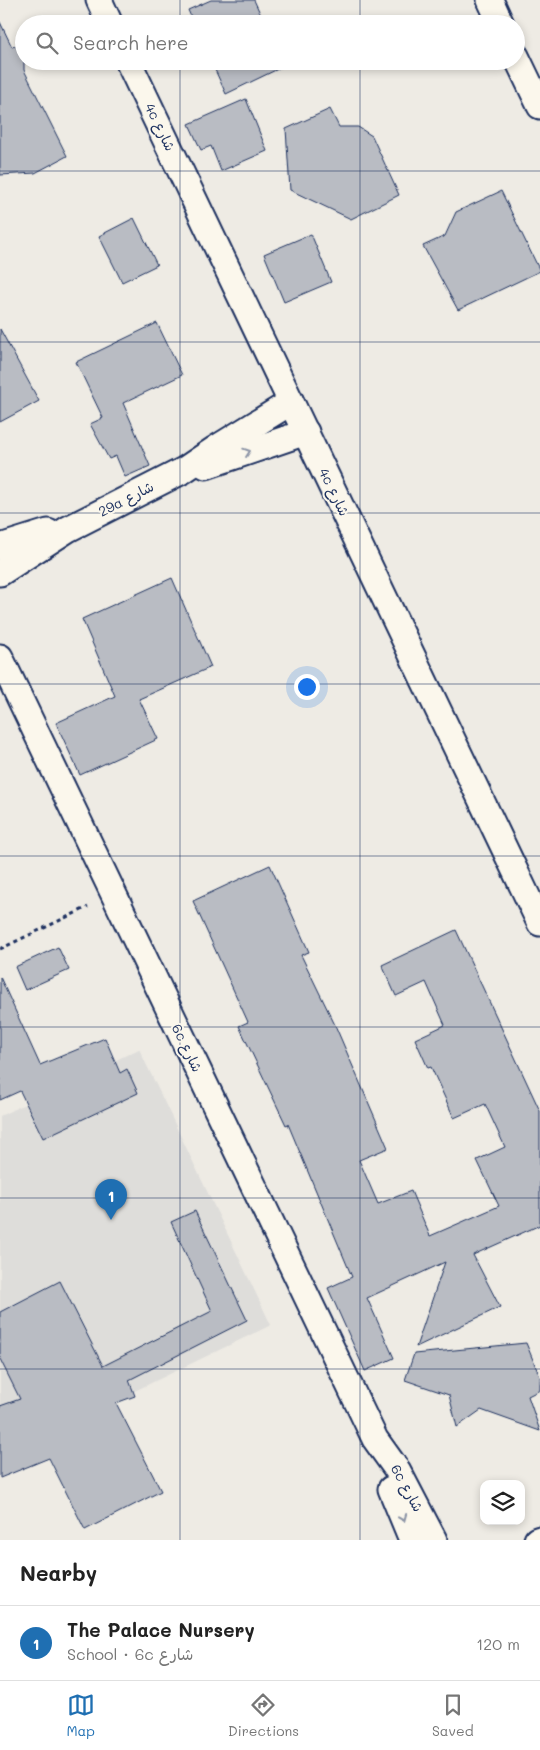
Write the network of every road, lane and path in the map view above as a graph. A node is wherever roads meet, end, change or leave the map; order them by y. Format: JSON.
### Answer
{"nodes":[{"id":1,"x":99,"y":0,"type":"edge"},
{"id":2,"x":490,"y":0,"type":"edge"},
{"id":3,"x":106,"y":15,"type":"edge"},
{"id":4,"x":497,"y":15,"type":"edge"},
{"id":5,"x":132,"y":70,"type":"edge"},
{"id":6,"x":523,"y":70,"type":"edge"},
{"id":7,"x":540,"y":106,"type":"edge"},
{"id":8,"x":291,"y":402,"type":"junction"},
{"id":9,"x":306,"y":432,"type":"junction"},
{"id":10,"x":184,"y":470,"type":"junction"},
{"id":11,"x":68,"y":529,"type":"junction"},
{"id":12,"x":0,"y":547,"type":"edge"},
{"id":13,"x":0,"y":573,"type":"edge"},
{"id":14,"x":0,"y":657,"type":"edge"},
{"id":15,"x":113,"y":894,"type":"junction"},
{"id":16,"x":540,"y":923,"type":"edge"},
{"id":17,"x":0,"y":950,"type":"edge"},
{"id":18,"x":375,"y":1439,"type":"junction"},
{"id":19,"x":412,"y":1540,"type":"edge"},
{"id":20,"x":434,"y":1540,"type":"edge"}],
"edges":[{"from":1,"to":3,"type":"street"},
{"from":2,"to":4,"type":"street"},
{"from":5,"to":8,"type":"street","name":"4c شارع"},
{"from":6,"to":7,"type":"street"},
{"from":8,"to":9,"type":"street","name":"4c شارع"},
{"from":8,"to":10,"type":"street","name":"29a شارع"},
{"from":10,"to":9,"type":"street","name":"29a شارع","one_way":true},
{"from":9,"to":16,"type":"street","name":"4c شارع"},
{"from":10,"to":11,"type":"street","name":"29a شارع"},
{"from":11,"to":12,"type":"street","name":"29a شارع"},
{"from":11,"to":13,"type":"street","name":"29a شارع"},
{"from":14,"to":15,"type":"street","name":"6c شارع"},
{"from":15,"to":17,"type":"path"},
{"from":15,"to":18,"type":"street","name":"6c شارع"},
{"from":18,"to":19,"type":"street","name":"6c شارع","one_way":true},
{"from":18,"to":20,"type":"street","name":"6c شارع"}]}
